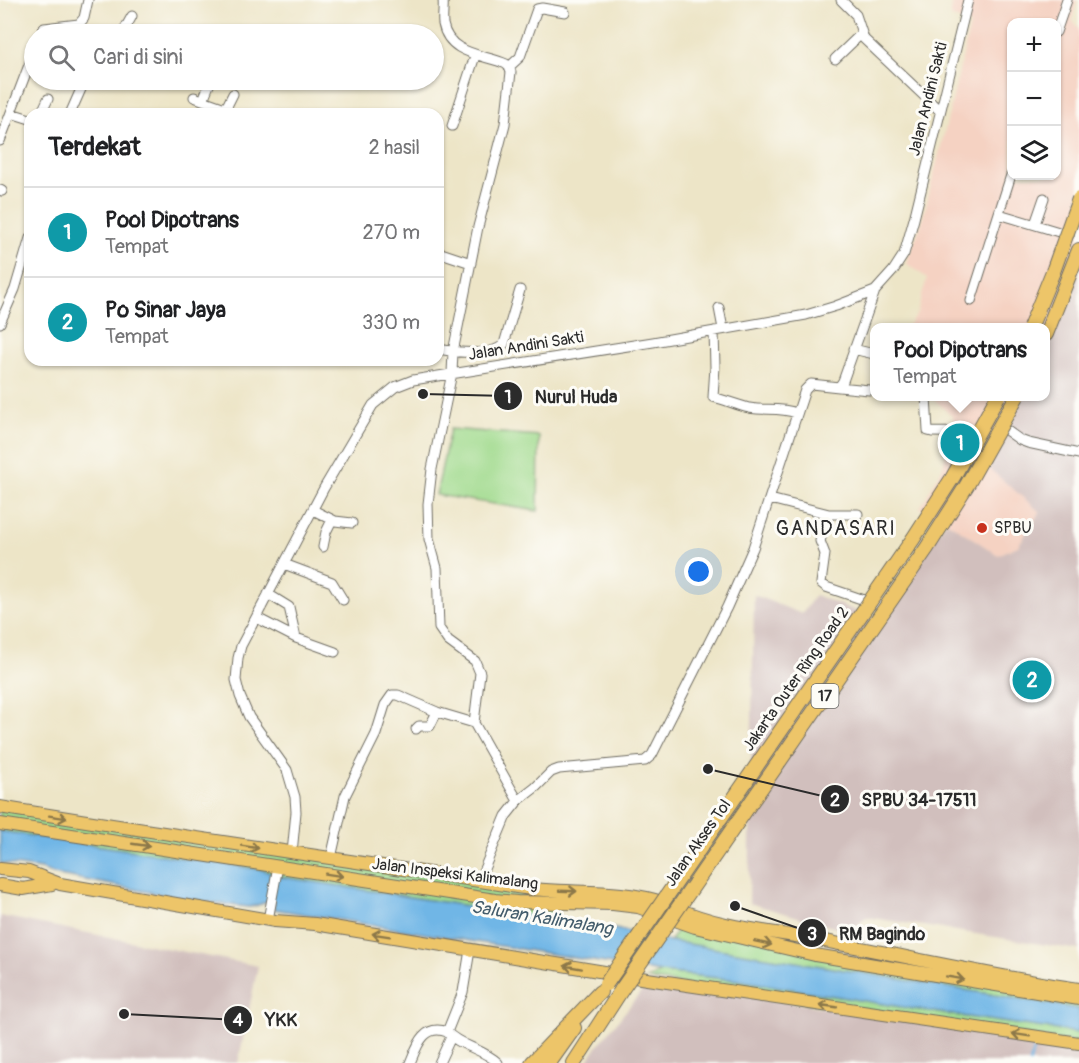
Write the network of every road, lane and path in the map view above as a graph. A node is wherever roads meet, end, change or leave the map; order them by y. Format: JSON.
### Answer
{"nodes":[{"id":1,"x":88,"y":0,"type":"edge"},
{"id":2,"x":443,"y":0,"type":"edge"},
{"id":3,"x":841,"y":0,"type":"edge"},
{"id":4,"x":968,"y":0,"type":"edge"},
{"id":5,"x":1067,"y":0,"type":"edge"},
{"id":6,"x":565,"y":12,"type":"dead end"},
{"id":7,"x":132,"y":16,"type":"dead end"},
{"id":8,"x":1061,"y":18,"type":"edge"},
{"id":9,"x":79,"y":24,"type":"edge"},
{"id":10,"x":128,"y":24,"type":"edge"},
{"id":11,"x":444,"y":24,"type":"edge"},
{"id":12,"x":444,"y":25,"type":"edge"},
{"id":13,"x":861,"y":34,"type":"junction"},
{"id":14,"x":475,"y":56,"type":"junction"},
{"id":15,"x":835,"y":59,"type":"dead end"},
{"id":16,"x":509,"y":67,"type":"junction"},
{"id":17,"x":24,"y":79,"type":"edge"},
{"id":18,"x":81,"y":90,"type":"edge"},
{"id":19,"x":205,"y":90,"type":"edge"},
{"id":20,"x":233,"y":94,"type":"dead end"},
{"id":21,"x":48,"y":99,"type":"dead end"},
{"id":22,"x":44,"y":108,"type":"edge"},
{"id":23,"x":73,"y":108,"type":"edge"},
{"id":24,"x":218,"y":108,"type":"edge"},
{"id":25,"x":226,"y":108,"type":"edge"},
{"id":26,"x":937,"y":108,"type":"junction"},
{"id":27,"x":11,"y":113,"type":"junction"},
{"id":28,"x":24,"y":117,"type":"edge"},
{"id":29,"x":452,"y":126,"type":"dead end"},
{"id":30,"x":0,"y":141,"type":"edge"},
{"id":31,"x":1009,"y":180,"type":"edge"},
{"id":32,"x":1044,"y":198,"type":"dead end"},
{"id":33,"x":1079,"y":199,"type":"edge"},
{"id":34,"x":1079,"y":206,"type":"edge"},
{"id":35,"x":999,"y":214,"type":"junction"},
{"id":36,"x":1035,"y":224,"type":"junction"},
{"id":37,"x":1074,"y":237,"type":"edge"},
{"id":38,"x":1079,"y":250,"type":"edge"},
{"id":39,"x":444,"y":254,"type":"edge"},
{"id":40,"x":24,"y":259,"type":"edge"},
{"id":41,"x":471,"y":263,"type":"junction"},
{"id":42,"x":520,"y":290,"type":"dead end"},
{"id":43,"x":875,"y":291,"type":"junction"},
{"id":44,"x":971,"y":301,"type":"dead end"},
{"id":45,"x":719,"y":308,"type":"dead end"},
{"id":46,"x":0,"y":323,"type":"edge"},
{"id":47,"x":1033,"y":323,"type":"edge"},
{"id":48,"x":1033,"y":323,"type":"edge"},
{"id":49,"x":1046,"y":323,"type":"edge"},
{"id":50,"x":1050,"y":324,"type":"edge"},
{"id":51,"x":718,"y":330,"type":"junction"},
{"id":52,"x":853,"y":349,"type":"junction"},
{"id":53,"x":444,"y":350,"type":"edge"},
{"id":54,"x":453,"y":352,"type":"junction"},
{"id":55,"x":870,"y":353,"type":"edge"},
{"id":56,"x":452,"y":373,"type":"junction"},
{"id":57,"x":839,"y":387,"type":"junction"},
{"id":58,"x":869,"y":390,"type":"dead end"},
{"id":59,"x":926,"y":401,"type":"edge"},
{"id":60,"x":996,"y":401,"type":"edge"},
{"id":61,"x":997,"y":401,"type":"edge"},
{"id":62,"x":1012,"y":401,"type":"edge"},
{"id":63,"x":1012,"y":401,"type":"edge"},
{"id":64,"x":796,"y":413,"type":"junction"},
{"id":65,"x":999,"y":425,"type":"junction"},
{"id":66,"x":982,"y":434,"type":"junction"},
{"id":67,"x":1079,"y":454,"type":"edge"},
{"id":68,"x":961,"y":479,"type":"junction"},
{"id":69,"x":770,"y":499,"type":"junction"},
{"id":70,"x":313,"y":510,"type":"junction"},
{"id":71,"x":829,"y":514,"type":"junction"},
{"id":72,"x":858,"y":514,"type":"dead end"},
{"id":73,"x":332,"y":520,"type":"junction"},
{"id":74,"x":352,"y":523,"type":"dead end"},
{"id":75,"x":323,"y":547,"type":"dead end"},
{"id":76,"x":284,"y":564,"type":"junction"},
{"id":77,"x":268,"y":594,"type":"junction"},
{"id":78,"x":343,"y":600,"type":"dead end"},
{"id":79,"x":878,"y":604,"type":"junction"},
{"id":80,"x":256,"y":618,"type":"junction"},
{"id":81,"x":296,"y":638,"type":"junction"},
{"id":82,"x":335,"y":652,"type":"dead end"},
{"id":83,"x":437,"y":712,"type":"junction"},
{"id":84,"x":474,"y":723,"type":"junction"},
{"id":85,"x":416,"y":729,"type":"dead end"},
{"id":86,"x":518,"y":801,"type":"junction"},
{"id":87,"x":0,"y":807,"type":"edge"},
{"id":88,"x":0,"y":824,"type":"edge"},
{"id":89,"x":292,"y":853,"type":"junction"},
{"id":90,"x":331,"y":858,"type":"junction"},
{"id":91,"x":0,"y":869,"type":"edge"},
{"id":92,"x":278,"y":869,"type":"junction"},
{"id":93,"x":479,"y":881,"type":"junction"},
{"id":94,"x":60,"y":884,"type":"junction"},
{"id":95,"x":0,"y":885,"type":"edge"},
{"id":96,"x":545,"y":896,"type":"junction"},
{"id":97,"x":670,"y":905,"type":"junction"},
{"id":98,"x":268,"y":920,"type":"junction"},
{"id":99,"x":659,"y":921,"type":"junction"},
{"id":100,"x":470,"y":950,"type":"junction"},
{"id":101,"x":902,"y":963,"type":"junction"},
{"id":102,"x":617,"y":979,"type":"junction"},
{"id":103,"x":1074,"y":993,"type":"edge"},
{"id":104,"x":449,"y":1035,"type":"junction"},
{"id":105,"x":1079,"y":1043,"type":"edge"},
{"id":106,"x":586,"y":1046,"type":"junction"},
{"id":107,"x":410,"y":1063,"type":"edge"},
{"id":108,"x":439,"y":1063,"type":"edge"},
{"id":109,"x":498,"y":1063,"type":"edge"},
{"id":110,"x":532,"y":1063,"type":"edge"},
{"id":111,"x":549,"y":1063,"type":"edge"},
{"id":112,"x":574,"y":1063,"type":"edge"},
{"id":113,"x":578,"y":1063,"type":"edge"}],
"edges":[{"from":1,"to":9,"type":"street"},
{"from":2,"to":11,"type":"street"},
{"from":3,"to":13,"type":"street"},
{"from":4,"to":26,"type":"street","name":"Jalan Andini Sakti"},
{"from":5,"to":8,"type":"street"},
{"from":6,"to":16,"type":"street"},
{"from":7,"to":10,"type":"street"},
{"from":12,"to":14,"type":"street"},
{"from":13,"to":15,"type":"street"},
{"from":13,"to":26,"type":"street"},
{"from":14,"to":16,"type":"street"},
{"from":14,"to":29,"type":"street"},
{"from":16,"to":41,"type":"street"},
{"from":17,"to":27,"type":"street"},
{"from":18,"to":23,"type":"street"},
{"from":19,"to":24,"type":"street"},
{"from":20,"to":25,"type":"street"},
{"from":21,"to":22,"type":"street"},
{"from":26,"to":43,"type":"street","name":"Jalan Andini Sakti"},
{"from":27,"to":28,"type":"street"},
{"from":27,"to":30,"type":"street"},
{"from":31,"to":35,"type":"street"},
{"from":32,"to":36,"type":"street"},
{"from":33,"to":47,"type":"highway","bridge":true},
{"from":34,"to":37,"type":"main road"},
{"from":35,"to":36,"type":"street"},
{"from":35,"to":44,"type":"street"},
{"from":36,"to":37,"type":"street"},
{"from":37,"to":48,"type":"main road"},
{"from":37,"to":49,"type":"main road"},
{"from":38,"to":50,"type":"highway"},
{"from":39,"to":41,"type":"street"},
{"from":40,"to":46,"type":"street"},
{"from":41,"to":54,"type":"street"},
{"from":42,"to":54,"type":"street"},
{"from":43,"to":51,"type":"street","name":"Jalan Andini Sakti"},
{"from":43,"to":52,"type":"street"},
{"from":45,"to":51,"type":"street"},
{"from":51,"to":56,"type":"street","name":"Jalan Andini Sakti"},
{"from":51,"to":64,"type":"street"},
{"from":52,"to":55,"type":"street"},
{"from":52,"to":57,"type":"street"},
{"from":53,"to":54,"type":"street"},
{"from":54,"to":56,"type":"street"},
{"from":56,"to":70,"type":"street","name":"Jalan Andini Sakti"},
{"from":56,"to":84,"type":"street"},
{"from":57,"to":58,"type":"street"},
{"from":57,"to":64,"type":"street"},
{"from":59,"to":66,"type":"street"},
{"from":60,"to":102,"type":"highway","name":"Jakarta Outer Ring Road 2","number":"17","bridge":true},
{"from":61,"to":66,"type":"main road","name":"Jalan Akses Tol"},
{"from":62,"to":102,"type":"highway","name":"Jakarta Outer Ring Road 2","number":"17","bridge":true},
{"from":63,"to":65,"type":"main road","name":"Jalan Akses Tol"},
{"from":64,"to":69,"type":"street"},
{"from":65,"to":67,"type":"street"},
{"from":65,"to":68,"type":"main road","name":"Jalan Akses Tol"},
{"from":66,"to":68,"type":"main road","name":"Jalan Akses Tol"},
{"from":68,"to":79,"type":"main road","name":"Jalan Akses Tol"},
{"from":69,"to":71,"type":"street"},
{"from":69,"to":86,"type":"street"},
{"from":70,"to":73,"type":"street"},
{"from":70,"to":76,"type":"street","name":"Jalan Andini Sakti"},
{"from":71,"to":72,"type":"street"},
{"from":71,"to":79,"type":"street"},
{"from":73,"to":74,"type":"street"},
{"from":73,"to":75,"type":"street"},
{"from":76,"to":77,"type":"street","name":"Jalan Andini Sakti"},
{"from":76,"to":78,"type":"street"},
{"from":77,"to":80,"type":"street","name":"Jalan Andini Sakti"},
{"from":77,"to":81,"type":"street"},
{"from":79,"to":97,"type":"main road","name":"Jalan Akses Tol"},
{"from":80,"to":81,"type":"street"},
{"from":80,"to":89,"type":"street","name":"Jalan Andini Sakti"},
{"from":81,"to":82,"type":"street"},
{"from":83,"to":84,"type":"street"},
{"from":83,"to":85,"type":"street"},
{"from":83,"to":90,"type":"street"},
{"from":84,"to":86,"type":"street"},
{"from":86,"to":93,"type":"street"},
{"from":87,"to":89,"type":"main road","name":"Jalan Inspeksi Kalimalang","one_way":true},
{"from":88,"to":92,"type":"main road","name":"Jalan Inspeksi Kalimalang","one_way":true},
{"from":89,"to":90,"type":"main road","name":"Jalan Inspeksi Kalimalang"},
{"from":90,"to":93,"type":"main road","name":"Jalan Inspeksi Kalimalang"},
{"from":91,"to":94,"type":"main road"},
{"from":92,"to":96,"type":"main road","name":"Jalan Inspeksi Kalimalang","one_way":true},
{"from":92,"to":98,"type":"street"},
{"from":93,"to":96,"type":"main road","name":"Jalan Inspeksi Kalimalang"},
{"from":94,"to":95,"type":"main road"},
{"from":94,"to":98,"type":"main road"},
{"from":96,"to":97,"type":"main road","name":"Jalan Inspeksi Kalimalang","one_way":true},
{"from":96,"to":99,"type":"main road","name":"Jalan Inspeksi Kalimalang"},
{"from":97,"to":99,"type":"main road","name":"Jalan Akses Tol"},
{"from":97,"to":101,"type":"main road","name":"Jalan Inspeksi Kalimalang"},
{"from":100,"to":98,"type":"main road","one_way":true},
{"from":99,"to":101,"type":"main road","name":"Jalan Inspeksi Kalimalang","one_way":true},
{"from":99,"to":102,"type":"main road","name":"Jalan Akses Tol","bridge":true},
{"from":102,"to":100,"type":"main road","one_way":true},
{"from":100,"to":104,"type":"street"},
{"from":101,"to":103,"type":"main road","name":"Jalan Inspeksi Kalimalang","one_way":true},
{"from":105,"to":102,"type":"main road","one_way":true},
{"from":102,"to":106,"type":"highway","name":"Jakarta Outer Ring Road 2","number":"17"},
{"from":102,"to":110,"type":"highway"},
{"from":102,"to":111,"type":"highway","name":"Jakarta Outer Ring Road 2","number":"17"},
{"from":104,"to":107,"type":"street"},
{"from":104,"to":108,"type":"street"},
{"from":104,"to":109,"type":"street"},
{"from":106,"to":112,"type":"highway","name":"Jakarta Outer Ring Road 2","number":"17"},
{"from":106,"to":113,"type":"highway"}]}
